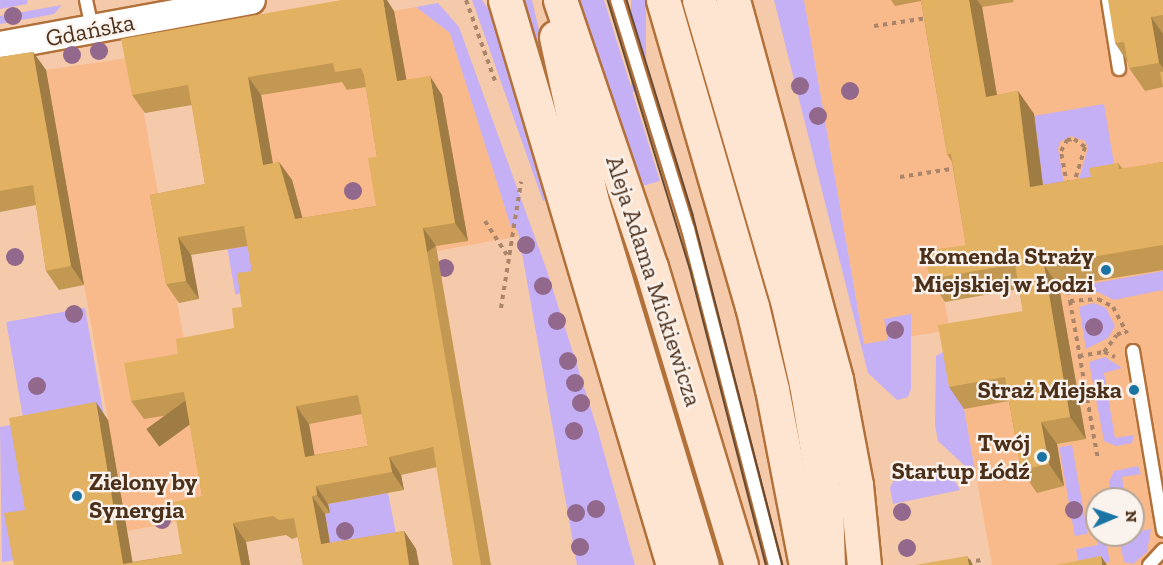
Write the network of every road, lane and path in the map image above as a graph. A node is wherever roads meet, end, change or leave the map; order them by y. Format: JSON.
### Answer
{"nodes":[{"id":1,"x":86,"y":0,"type":"edge"},
{"id":2,"x":251,"y":0,"type":"edge"},
{"id":3,"x":505,"y":0,"type":"edge"},
{"id":4,"x":551,"y":0,"type":"edge"},
{"id":5,"x":560,"y":0,"type":"edge"},
{"id":6,"x":617,"y":0,"type":"edge"},
{"id":7,"x":663,"y":0,"type":"edge"},
{"id":8,"x":699,"y":0,"type":"edge"},
{"id":9,"x":733,"y":0,"type":"edge"},
{"id":10,"x":1107,"y":0,"type":"edge"},
{"id":11,"x":874,"y":26,"type":"dead end"},
{"id":12,"x":92,"y":29,"type":"junction"},
{"id":13,"x":933,"y":29,"type":"edge"},
{"id":14,"x":0,"y":46,"type":"edge"},
{"id":15,"x":1119,"y":69,"type":"dead end"},
{"id":16,"x":955,"y":156,"type":"edge"},
{"id":17,"x":900,"y":177,"type":"dead end"},
{"id":18,"x":521,"y":182,"type":"dead end"},
{"id":19,"x":1069,"y":194,"type":"joint"},
{"id":20,"x":485,"y":221,"type":"dead end"},
{"id":21,"x":507,"y":255,"type":"junction"},
{"id":22,"x":1065,"y":279,"type":"edge"},
{"id":23,"x":1070,"y":301,"type":"junction"},
{"id":24,"x":501,"y":308,"type":"dead end"},
{"id":25,"x":1126,"y":330,"type":"junction"},
{"id":26,"x":1133,"y":351,"type":"junction"},
{"id":27,"x":1104,"y":352,"type":"junction"},
{"id":28,"x":1079,"y":356,"type":"junction"},
{"id":29,"x":1098,"y":460,"type":"dead end"},
{"id":30,"x":1163,"y":531,"type":"edge"},
{"id":31,"x":1163,"y":550,"type":"edge"},
{"id":32,"x":982,"y":560,"type":"dead end"},
{"id":33,"x":963,"y":562,"type":"edge"},
{"id":34,"x":674,"y":565,"type":"edge"},
{"id":35,"x":702,"y":565,"type":"edge"},
{"id":36,"x":741,"y":565,"type":"edge"},
{"id":37,"x":775,"y":565,"type":"edge"},
{"id":38,"x":806,"y":565,"type":"edge"},
{"id":39,"x":828,"y":565,"type":"edge"},
{"id":40,"x":864,"y":565,"type":"edge"},
{"id":41,"x":1149,"y":565,"type":"edge"}],
"edges":[{"from":1,"to":12,"type":"lane"},
{"from":2,"to":12,"type":"street","name":"Gdańska"},
{"from":3,"to":34,"type":"main road"},
{"from":4,"to":35,"type":"main road"},
{"from":5,"to":36,"type":"main road","name":"Aleja Adama Mickiewicza"},
{"from":6,"to":37,"type":"lane"},
{"from":7,"to":38,"type":"main road"},
{"from":8,"to":39,"type":"main road"},
{"from":9,"to":40,"type":"main road"},
{"from":10,"to":15,"type":"lane"},
{"from":11,"to":13,"type":"path"},
{"from":12,"to":14,"type":"street","name":"Gdańska"},
{"from":16,"to":17,"type":"path"},
{"from":18,"to":21,"type":"path"},
{"from":19,"to":19,"type":"path"},
{"from":20,"to":21,"type":"path"},
{"from":21,"to":24,"type":"path"},
{"from":22,"to":23,"type":"path"},
{"from":23,"to":25,"type":"path"},
{"from":23,"to":28,"type":"path"},
{"from":25,"to":26,"type":"path"},
{"from":25,"to":27,"type":"path"},
{"from":26,"to":27,"type":"path"},
{"from":26,"to":30,"type":"lane"},
{"from":27,"to":28,"type":"path"},
{"from":28,"to":29,"type":"path"},
{"from":31,"to":41,"type":"lane"},
{"from":32,"to":33,"type":"path"}]}
